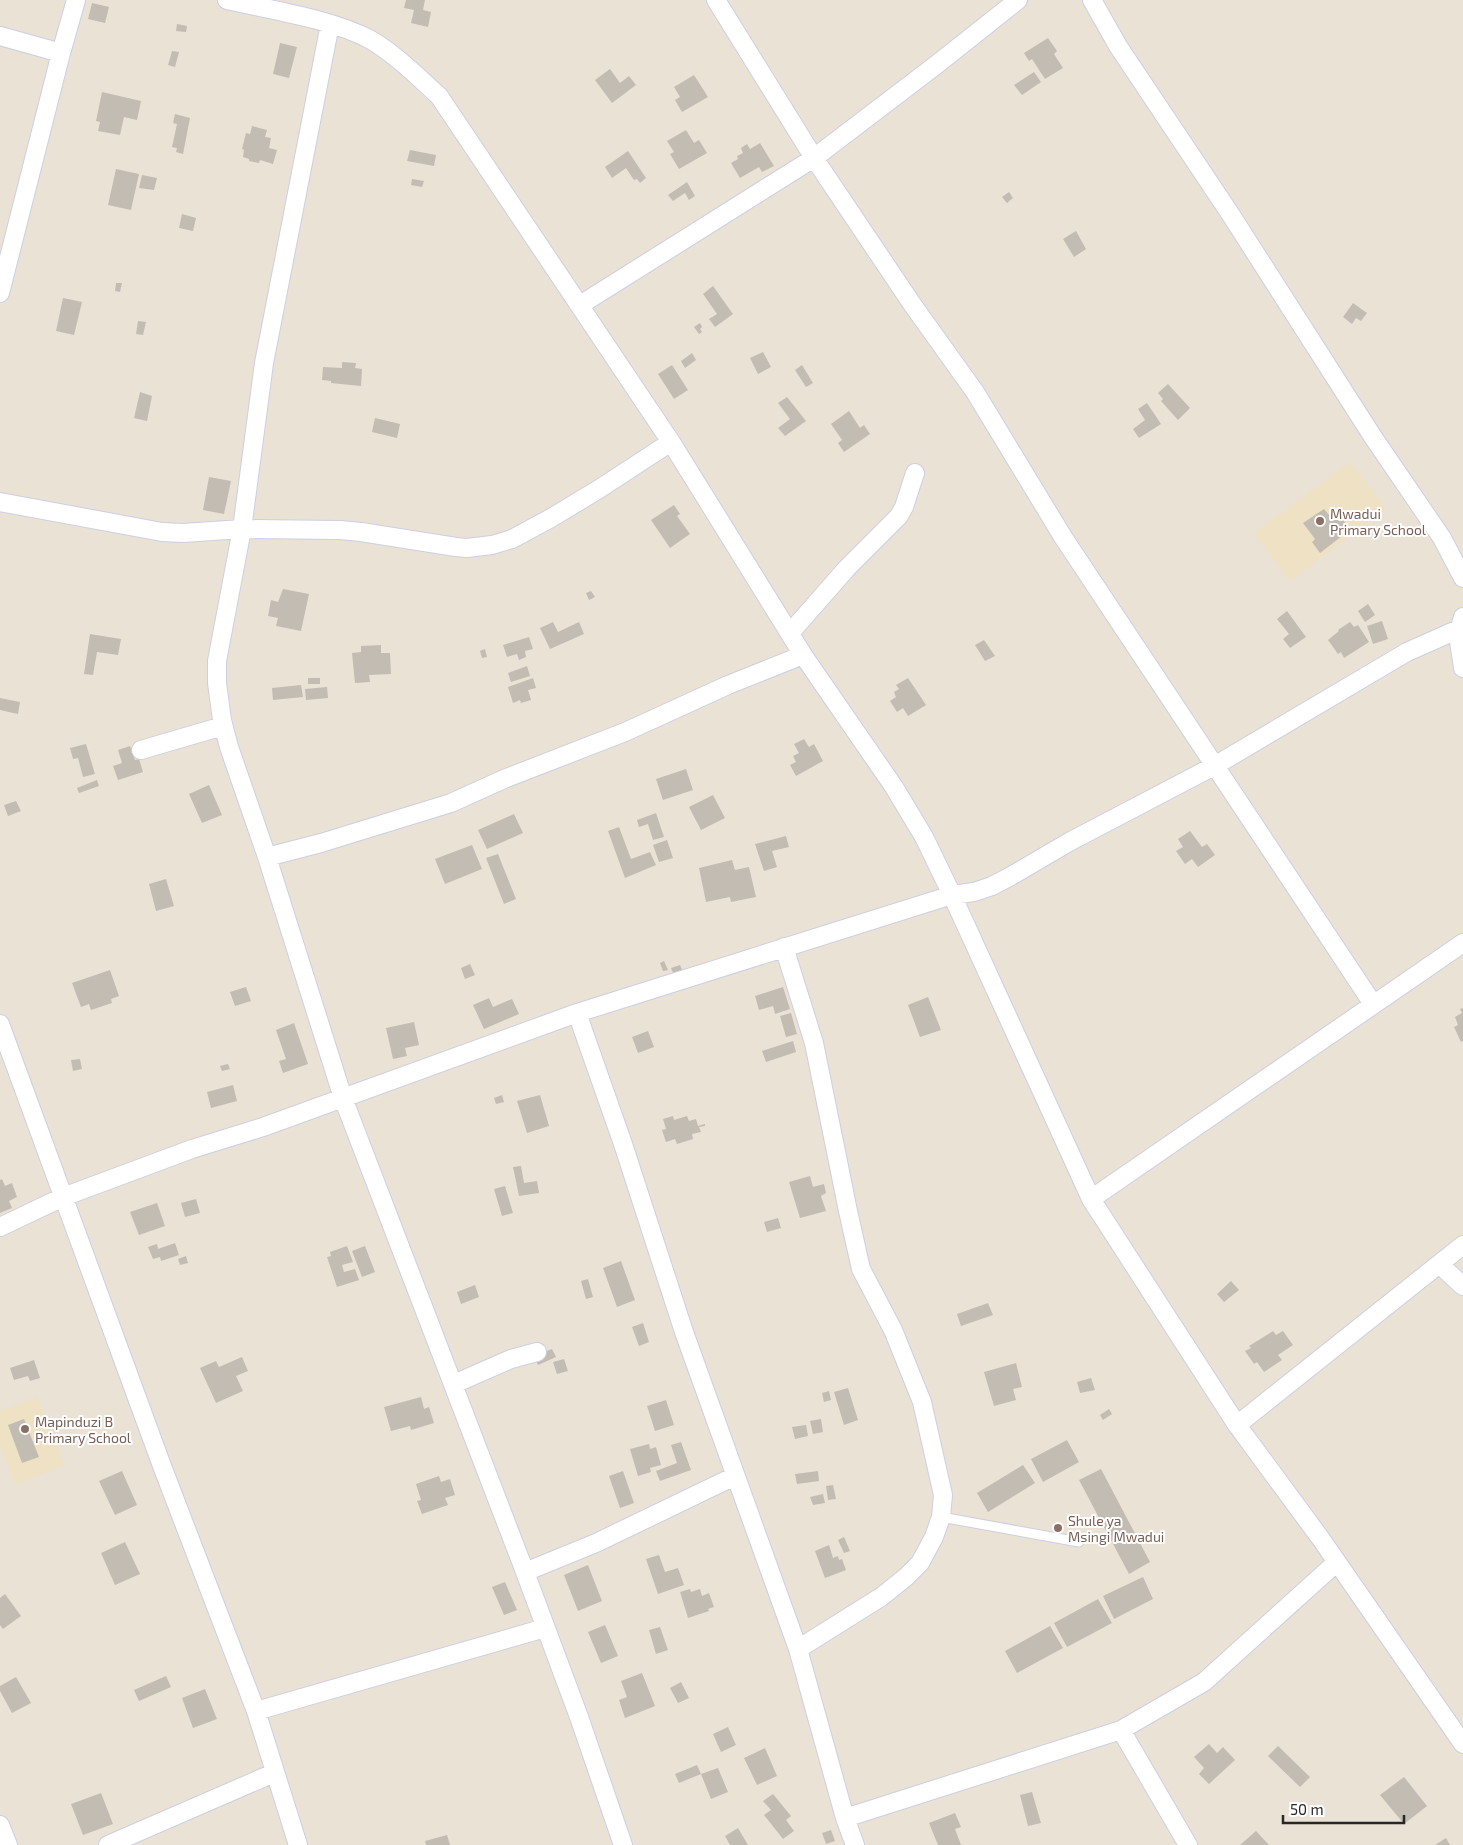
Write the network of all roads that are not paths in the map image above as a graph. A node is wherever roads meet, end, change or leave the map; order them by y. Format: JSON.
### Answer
{"nodes":[{"id":1,"x":76,"y":0,"type":"edge"},
{"id":2,"x":227,"y":0,"type":"edge"},
{"id":3,"x":716,"y":0,"type":"edge"},
{"id":4,"x":1018,"y":0,"type":"edge"},
{"id":5,"x":1092,"y":0,"type":"edge"},
{"id":6,"x":330,"y":24,"type":"junction"},
{"id":7,"x":0,"y":36,"type":"edge"},
{"id":8,"x":61,"y":53,"type":"junction"},
{"id":9,"x":814,"y":158,"type":"junction"},
{"id":10,"x":0,"y":293,"type":"edge"},
{"id":11,"x":580,"y":305,"type":"junction"},
{"id":12,"x":671,"y":442,"type":"junction"},
{"id":13,"x":915,"y":473,"type":"dead end"},
{"id":14,"x":0,"y":502,"type":"edge"},
{"id":15,"x":242,"y":529,"type":"junction"},
{"id":16,"x":1463,"y":578,"type":"edge"},
{"id":17,"x":1461,"y":623,"type":"edge"},
{"id":18,"x":790,"y":633,"type":"junction"},
{"id":19,"x":803,"y":655,"type":"junction"},
{"id":20,"x":1463,"y":668,"type":"edge"},
{"id":21,"x":223,"y":726,"type":"junction"},
{"id":22,"x":141,"y":750,"type":"dead end"},
{"id":23,"x":1216,"y":765,"type":"junction"},
{"id":24,"x":267,"y":857,"type":"junction"},
{"id":25,"x":952,"y":895,"type":"junction"},
{"id":26,"x":1463,"y":943,"type":"edge"},
{"id":27,"x":784,"y":947,"type":"junction"},
{"id":28,"x":1373,"y":1004,"type":"junction"},
{"id":29,"x":577,"y":1013,"type":"junction"},
{"id":30,"x":0,"y":1024,"type":"edge"},
{"id":31,"x":343,"y":1098,"type":"junction"},
{"id":32,"x":64,"y":1197,"type":"junction"},
{"id":33,"x":1091,"y":1199,"type":"junction"},
{"id":34,"x":0,"y":1227,"type":"edge"},
{"id":35,"x":1463,"y":1245,"type":"edge"},
{"id":36,"x":1439,"y":1264,"type":"junction"},
{"id":37,"x":1463,"y":1286,"type":"edge"},
{"id":38,"x":537,"y":1352,"type":"dead end"},
{"id":39,"x":454,"y":1384,"type":"junction"},
{"id":40,"x":1237,"y":1425,"type":"junction"},
{"id":41,"x":735,"y":1476,"type":"junction"},
{"id":42,"x":941,"y":1518,"type":"junction"},
{"id":43,"x":1079,"y":1542,"type":"dead end"},
{"id":44,"x":1337,"y":1562,"type":"junction"},
{"id":45,"x":525,"y":1572,"type":"junction"},
{"id":46,"x":545,"y":1628,"type":"junction"},
{"id":47,"x":798,"y":1649,"type":"junction"},
{"id":48,"x":256,"y":1711,"type":"junction"},
{"id":49,"x":1121,"y":1730,"type":"junction"},
{"id":50,"x":1463,"y":1744,"type":"edge"},
{"id":51,"x":274,"y":1773,"type":"junction"},
{"id":52,"x":845,"y":1818,"type":"junction"},
{"id":53,"x":0,"y":1825,"type":"edge"},
{"id":54,"x":8,"y":1845,"type":"edge"},
{"id":55,"x":108,"y":1845,"type":"edge"},
{"id":56,"x":298,"y":1845,"type":"edge"},
{"id":57,"x":623,"y":1845,"type":"edge"},
{"id":58,"x":855,"y":1845,"type":"edge"},
{"id":59,"x":1188,"y":1845,"type":"edge"}],
"edges":[{"from":1,"to":8,"type":"street"},
{"from":2,"to":6,"type":"street"},
{"from":3,"to":9,"type":"street"},
{"from":4,"to":9,"type":"street"},
{"from":5,"to":16,"type":"street"},
{"from":6,"to":11,"type":"street"},
{"from":6,"to":15,"type":"street"},
{"from":7,"to":8,"type":"street"},
{"from":8,"to":10,"type":"street"},
{"from":9,"to":11,"type":"street"},
{"from":9,"to":23,"type":"street"},
{"from":11,"to":12,"type":"street"},
{"from":12,"to":15,"type":"street"},
{"from":12,"to":18,"type":"street"},
{"from":13,"to":18,"type":"street"},
{"from":14,"to":15,"type":"street"},
{"from":15,"to":21,"type":"street"},
{"from":17,"to":20,"type":"street"},
{"from":17,"to":23,"type":"street"},
{"from":18,"to":19,"type":"street"},
{"from":19,"to":24,"type":"street"},
{"from":19,"to":25,"type":"street"},
{"from":21,"to":22,"type":"street"},
{"from":21,"to":24,"type":"street"},
{"from":23,"to":25,"type":"street"},
{"from":23,"to":28,"type":"street"},
{"from":24,"to":31,"type":"street"},
{"from":25,"to":27,"type":"street"},
{"from":25,"to":33,"type":"street"},
{"from":26,"to":28,"type":"street"},
{"from":27,"to":29,"type":"street"},
{"from":27,"to":42,"type":"street"},
{"from":28,"to":33,"type":"street"},
{"from":29,"to":31,"type":"street"},
{"from":29,"to":41,"type":"street"},
{"from":30,"to":32,"type":"street"},
{"from":31,"to":32,"type":"street"},
{"from":31,"to":39,"type":"street"},
{"from":32,"to":34,"type":"street"},
{"from":32,"to":48,"type":"street"},
{"from":33,"to":40,"type":"street"},
{"from":35,"to":36,"type":"street"},
{"from":36,"to":37,"type":"street"},
{"from":36,"to":40,"type":"street"},
{"from":38,"to":39,"type":"street"},
{"from":39,"to":45,"type":"street"},
{"from":40,"to":44,"type":"street"},
{"from":41,"to":45,"type":"street"},
{"from":41,"to":47,"type":"street"},
{"from":42,"to":43,"type":"lane"},
{"from":42,"to":47,"type":"street"},
{"from":44,"to":49,"type":"street"},
{"from":44,"to":50,"type":"street"},
{"from":45,"to":46,"type":"street"},
{"from":46,"to":48,"type":"street"},
{"from":46,"to":57,"type":"street"},
{"from":47,"to":52,"type":"street"},
{"from":48,"to":51,"type":"street"},
{"from":49,"to":52,"type":"street"},
{"from":49,"to":59,"type":"street"},
{"from":51,"to":55,"type":"street"},
{"from":51,"to":56,"type":"street"},
{"from":52,"to":58,"type":"street"},
{"from":53,"to":54,"type":"street"}]}
